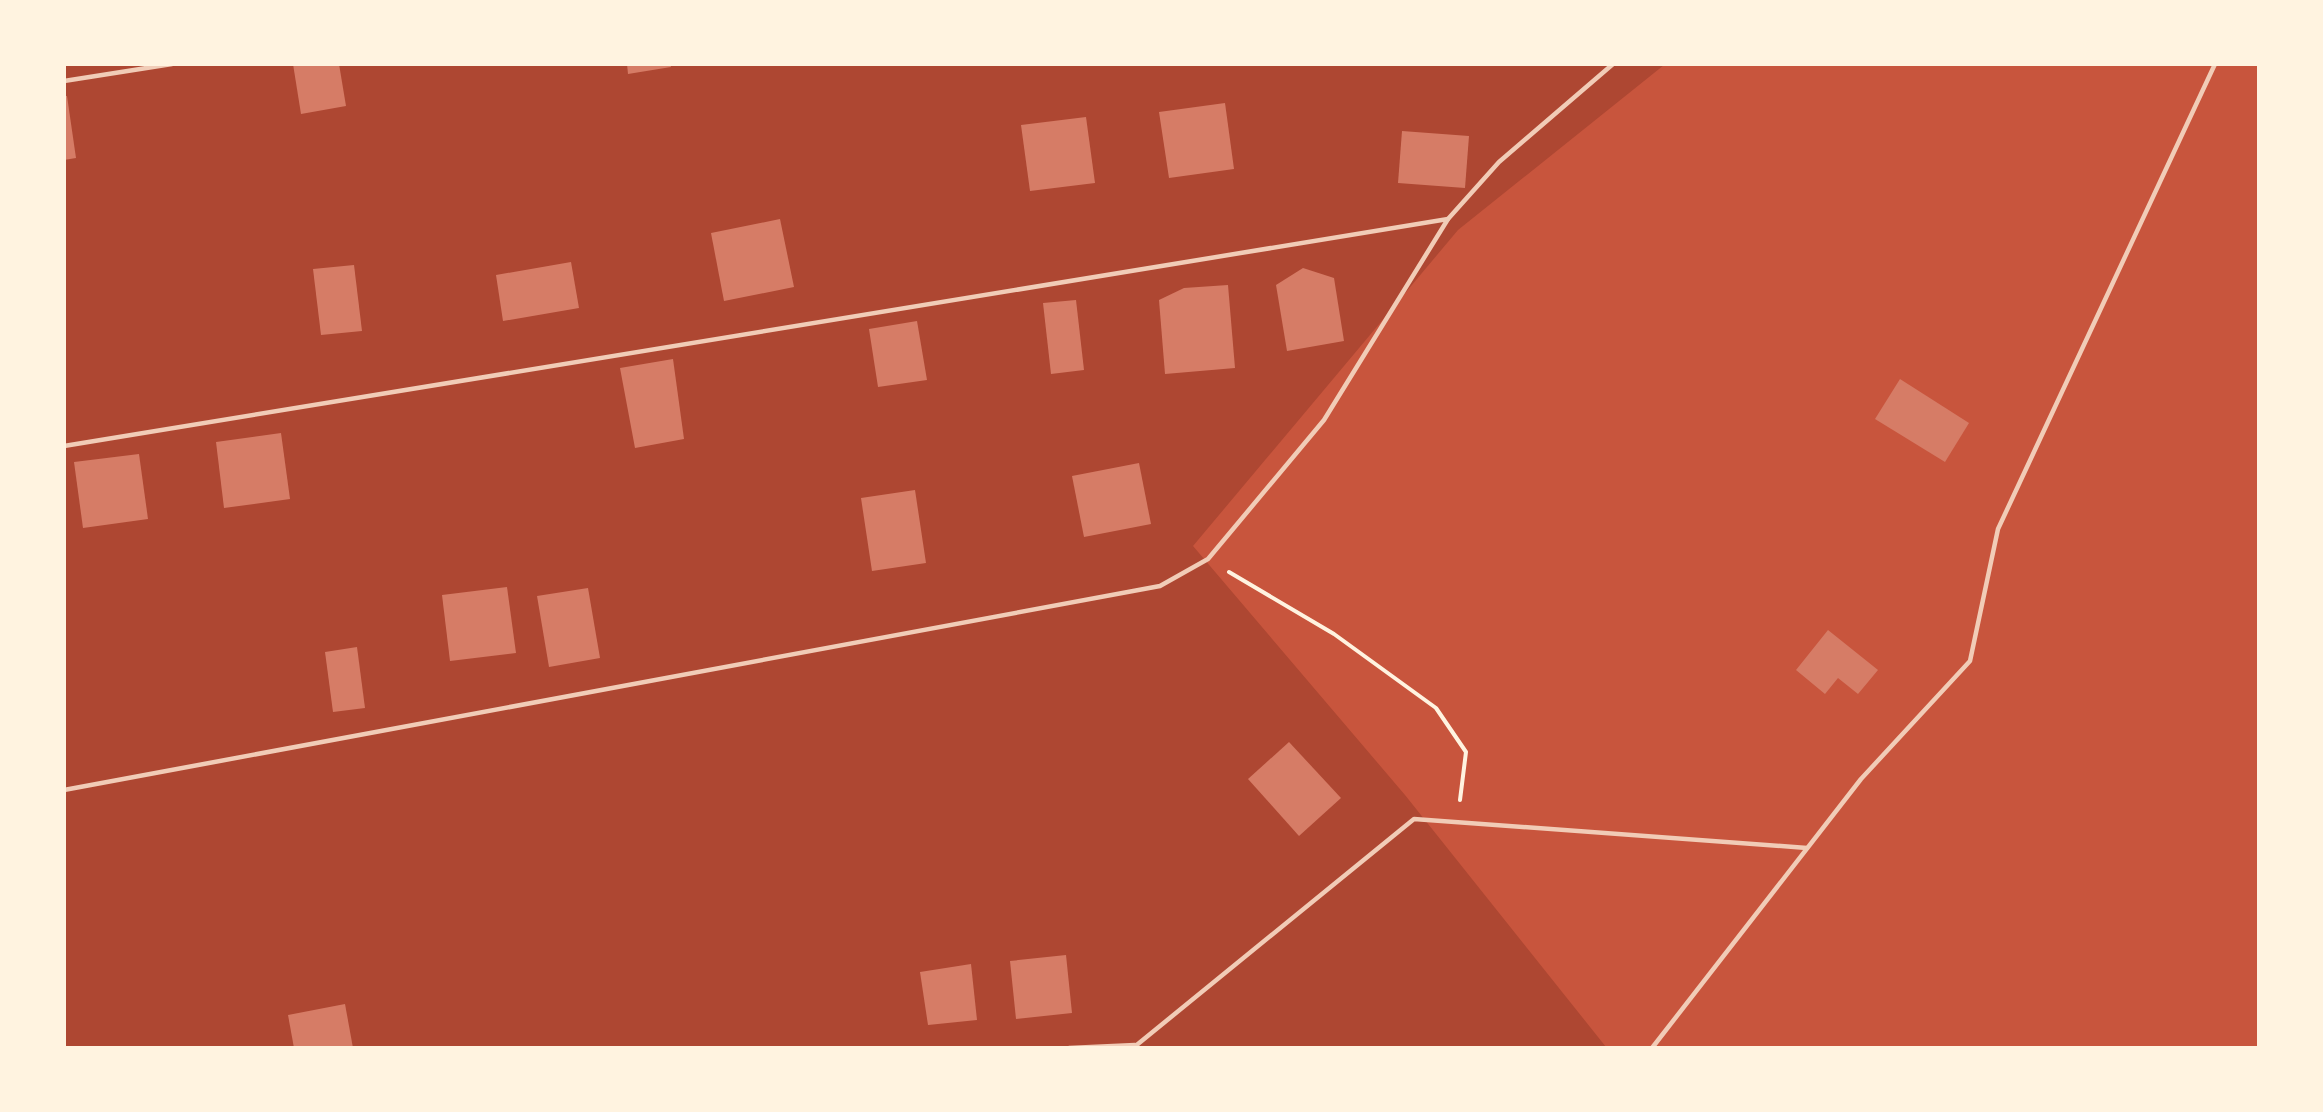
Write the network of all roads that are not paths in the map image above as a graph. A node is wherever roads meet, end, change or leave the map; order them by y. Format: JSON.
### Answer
{"nodes":[{"id":1,"x":172,"y":64,"type":"edge"},
{"id":2,"x":1613,"y":64,"type":"edge"},
{"id":3,"x":2215,"y":64,"type":"edge"},
{"id":4,"x":64,"y":81,"type":"edge"},
{"id":5,"x":1448,"y":219,"type":"junction"},
{"id":6,"x":64,"y":446,"type":"edge"},
{"id":7,"x":64,"y":790,"type":"edge"},
{"id":8,"x":1807,"y":848,"type":"junction"},
{"id":9,"x":1134,"y":1046,"type":"edge"},
{"id":10,"x":1069,"y":1047,"type":"edge"},
{"id":11,"x":1652,"y":1047,"type":"edge"}],
"edges":[{"from":1,"to":4,"type":"lane"},
{"from":2,"to":5,"type":"lane"},
{"from":3,"to":8,"type":"lane"},
{"from":5,"to":6,"type":"lane"},
{"from":5,"to":7,"type":"lane"},
{"from":8,"to":9,"type":"lane"},
{"from":8,"to":11,"type":"lane"},
{"from":9,"to":10,"type":"lane"}]}
